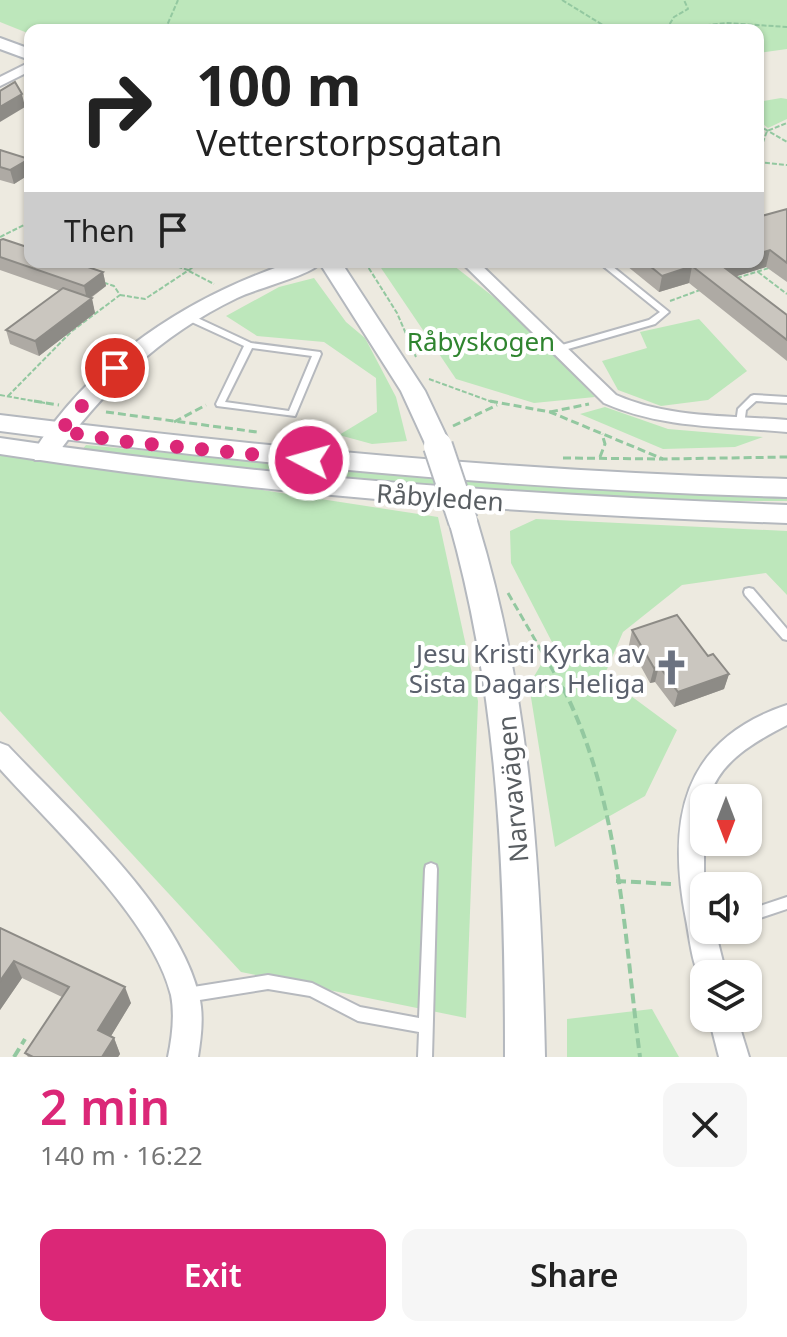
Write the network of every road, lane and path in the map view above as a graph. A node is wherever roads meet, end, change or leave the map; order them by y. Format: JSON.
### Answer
{"nodes":[{"id":1,"x":178,"y":0,"type":"edge"},
{"id":2,"x":562,"y":0,"type":"edge"},
{"id":3,"x":684,"y":0,"type":"edge"},
{"id":4,"x":168,"y":24,"type":"edge"},
{"id":5,"x":601,"y":24,"type":"edge"},
{"id":6,"x":669,"y":24,"type":"edge"},
{"id":7,"x":717,"y":24,"type":"edge"},
{"id":8,"x":741,"y":24,"type":"edge"},
{"id":9,"x":764,"y":25,"type":"edge"},
{"id":10,"x":787,"y":27,"type":"edge"},
{"id":11,"x":0,"y":43,"type":"edge"},
{"id":12,"x":24,"y":53,"type":"edge"},
{"id":13,"x":24,"y":69,"type":"edge"},
{"id":14,"x":0,"y":82,"type":"edge"},
{"id":15,"x":787,"y":123,"type":"edge"},
{"id":16,"x":764,"y":129,"type":"edge"},
{"id":17,"x":767,"y":131,"type":"junction"},
{"id":18,"x":764,"y":139,"type":"edge"},
{"id":19,"x":787,"y":142,"type":"edge"},
{"id":20,"x":764,"y":163,"type":"edge"},
{"id":21,"x":787,"y":165,"type":"edge"},
{"id":22,"x":24,"y":225,"type":"edge"},
{"id":23,"x":0,"y":237,"type":"edge"},
{"id":24,"x":772,"y":267,"type":"edge"},
{"id":25,"x":181,"y":268,"type":"edge"},
{"id":26,"x":194,"y":268,"type":"edge"},
{"id":27,"x":294,"y":268,"type":"edge"},
{"id":28,"x":334,"y":268,"type":"edge"},
{"id":29,"x":352,"y":268,"type":"edge"},
{"id":30,"x":369,"y":268,"type":"edge"},
{"id":31,"x":475,"y":268,"type":"edge"},
{"id":32,"x":610,"y":268,"type":"edge"},
{"id":33,"x":752,"y":268,"type":"edge"},
{"id":34,"x":190,"y":271,"type":"junction"},
{"id":35,"x":757,"y":272,"type":"junction"},
{"id":36,"x":735,"y":279,"type":"edge"},
{"id":37,"x":100,"y":281,"type":"edge"},
{"id":38,"x":217,"y":286,"type":"dead end"},
{"id":39,"x":710,"y":287,"type":"edge"},
{"id":40,"x":787,"y":294,"type":"edge"},
{"id":41,"x":120,"y":295,"type":"junction"},
{"id":42,"x":665,"y":312,"type":"junction"},
{"id":43,"x":184,"y":315,"type":"junction"},
{"id":44,"x":249,"y":345,"type":"junction"},
{"id":45,"x":558,"y":349,"type":"junction"},
{"id":46,"x":420,"y":365,"type":"dead end"},
{"id":47,"x":419,"y":384,"type":"junction"},
{"id":48,"x":0,"y":395,"type":"edge"},
{"id":49,"x":8,"y":396,"type":"junction"},
{"id":50,"x":224,"y":396,"type":"junction"},
{"id":51,"x":610,"y":399,"type":"junction"},
{"id":52,"x":787,"y":400,"type":"edge"},
{"id":53,"x":499,"y":404,"type":"junction"},
{"id":54,"x":78,"y":408,"type":"junction"},
{"id":55,"x":550,"y":412,"type":"junction"},
{"id":56,"x":174,"y":422,"type":"junction"},
{"id":57,"x":0,"y":423,"type":"edge"},
{"id":58,"x":741,"y":423,"type":"junction"},
{"id":59,"x":787,"y":426,"type":"edge"},
{"id":60,"x":60,"y":431,"type":"junction"},
{"id":61,"x":267,"y":434,"type":"dead end"},
{"id":62,"x":602,"y":434,"type":"junction"},
{"id":63,"x":444,"y":437,"type":"junction"},
{"id":64,"x":0,"y":446,"type":"edge"},
{"id":65,"x":44,"y":454,"type":"junction"},
{"id":66,"x":553,"y":457,"type":"dead end"},
{"id":67,"x":787,"y":457,"type":"edge"},
{"id":68,"x":599,"y":458,"type":"junction"},
{"id":69,"x":663,"y":459,"type":"junction"},
{"id":70,"x":787,"y":488,"type":"edge"},
{"id":71,"x":787,"y":514,"type":"edge"},
{"id":72,"x":505,"y":589,"type":"dead end"},
{"id":73,"x":749,"y":592,"type":"dead end"},
{"id":74,"x":787,"y":636,"type":"edge"},
{"id":75,"x":787,"y":714,"type":"edge"},
{"id":76,"x":0,"y":753,"type":"edge"},
{"id":77,"x":431,"y":869,"type":"dead end"},
{"id":78,"x":693,"y":872,"type":"edge"},
{"id":79,"x":616,"y":881,"type":"junction"},
{"id":80,"x":690,"y":885,"type":"edge"},
{"id":81,"x":787,"y":903,"type":"edge"},
{"id":82,"x":762,"y":911,"type":"edge"},
{"id":83,"x":185,"y":995,"type":"junction"},
{"id":84,"x":426,"y":1026,"type":"junction"},
{"id":85,"x":727,"y":1032,"type":"edge"},
{"id":86,"x":25,"y":1039,"type":"dead end"},
{"id":87,"x":14,"y":1057,"type":"edge"},
{"id":88,"x":183,"y":1057,"type":"edge"},
{"id":89,"x":425,"y":1057,"type":"edge"},
{"id":90,"x":525,"y":1057,"type":"edge"},
{"id":91,"x":640,"y":1057,"type":"edge"},
{"id":92,"x":734,"y":1057,"type":"edge"}],
"edges":[{"from":1,"to":4,"type":"path"},
{"from":2,"to":5,"type":"path"},
{"from":3,"to":6,"type":"path"},
{"from":7,"to":8,"type":"path"},
{"from":9,"to":10,"type":"path"},
{"from":11,"to":12,"type":"main road"},
{"from":13,"to":14,"type":"street"},
{"from":15,"to":17,"type":"path"},
{"from":16,"to":17,"type":"path"},
{"from":17,"to":18,"type":"path"},
{"from":17,"to":19,"type":"path"},
{"from":20,"to":21,"type":"path"},
{"from":22,"to":23,"type":"path"},
{"from":24,"to":35,"type":"path"},
{"from":25,"to":34,"type":"path"},
{"from":26,"to":34,"type":"path"},
{"from":27,"to":43,"type":"street"},
{"from":28,"to":47,"type":"main road","name":"Narvavägen"},
{"from":29,"to":47,"type":"main road","name":"Narvavägen"},
{"from":30,"to":46,"type":"path"},
{"from":31,"to":45,"type":"street"},
{"from":32,"to":42,"type":"lane"},
{"from":33,"to":35,"type":"path"},
{"from":34,"to":38,"type":"path"},
{"from":34,"to":41,"type":"path"},
{"from":35,"to":36,"type":"path"},
{"from":35,"to":40,"type":"path"},
{"from":37,"to":41,"type":"path"},
{"from":39,"to":42,"type":"path"},
{"from":41,"to":49,"type":"path"},
{"from":42,"to":45,"type":"lane"},
{"from":43,"to":44,"type":"lane"},
{"from":43,"to":54,"type":"street"},
{"from":44,"to":50,"type":"lane"},
{"from":44,"to":50,"type":"lane"},
{"from":45,"to":51,"type":"street"},
{"from":47,"to":53,"type":"path"},
{"from":47,"to":63,"type":"main road","name":"Narvavägen"},
{"from":48,"to":49,"type":"path"},
{"from":49,"to":54,"type":"path"},
{"from":50,"to":56,"type":"path"},
{"from":51,"to":55,"type":"path"},
{"from":51,"to":58,"type":"street"},
{"from":52,"to":58,"type":"lane"},
{"from":53,"to":55,"type":"path"},
{"from":53,"to":63,"type":"path"},
{"from":54,"to":56,"type":"path"},
{"from":54,"to":60,"type":"street"},
{"from":55,"to":62,"type":"path"},
{"from":56,"to":61,"type":"path"},
{"from":57,"to":60,"type":"main road","name":"Råbyleden"},
{"from":58,"to":59,"type":"street"},
{"from":60,"to":65,"type":"street"},
{"from":60,"to":70,"type":"main road","name":"Råbyleden"},
{"from":62,"to":68,"type":"path"},
{"from":62,"to":69,"type":"path"},
{"from":63,"to":90,"type":"main road","name":"Narvavägen","bridge":true},
{"from":64,"to":65,"type":"main road","name":"Råbyleden"},
{"from":65,"to":71,"type":"main road","name":"Råbyleden"},
{"from":66,"to":68,"type":"path"},
{"from":67,"to":69,"type":"path"},
{"from":68,"to":69,"type":"path"},
{"from":72,"to":79,"type":"path"},
{"from":73,"to":74,"type":"lane"},
{"from":75,"to":78,"type":"street"},
{"from":76,"to":83,"type":"street"},
{"from":77,"to":84,"type":"lane"},
{"from":79,"to":80,"type":"path"},
{"from":79,"to":91,"type":"path"},
{"from":81,"to":82,"type":"lane"},
{"from":83,"to":84,"type":"lane"},
{"from":83,"to":88,"type":"street"},
{"from":84,"to":89,"type":"lane"},
{"from":85,"to":92,"type":"street"},
{"from":86,"to":87,"type":"path"}]}
